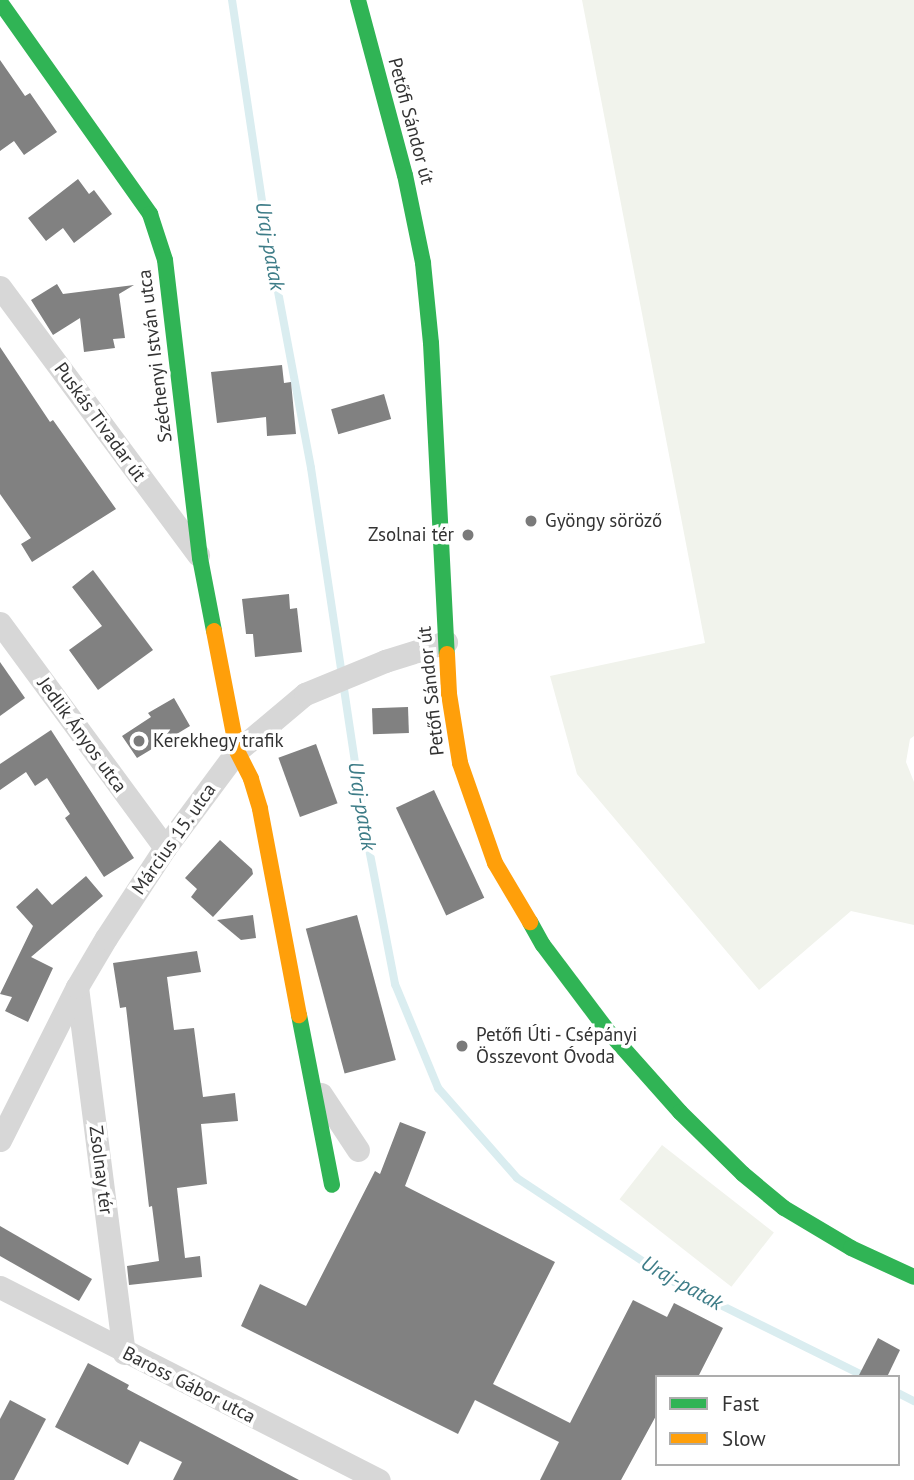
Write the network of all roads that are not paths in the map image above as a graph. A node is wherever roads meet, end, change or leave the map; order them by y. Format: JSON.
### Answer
{"nodes":[{"id":1,"x":358,"y":0,"type":"edge"},
{"id":2,"x":0,"y":2,"type":"edge"},
{"id":3,"x":0,"y":287,"type":"edge"},
{"id":4,"x":200,"y":558,"type":"junction"},
{"id":5,"x":0,"y":623,"type":"edge"},
{"id":6,"x":446,"y":642,"type":"junction"},
{"id":7,"x":237,"y":751,"type":"junction"},
{"id":8,"x":165,"y":848,"type":"junction"},
{"id":9,"x":77,"y":987,"type":"junction"},
{"id":10,"x":313,"y":1080,"type":"junction"},
{"id":11,"x":0,"y":1140,"type":"edge"},
{"id":12,"x":358,"y":1150,"type":"dead end"},
{"id":13,"x":332,"y":1185,"type":"dead end"},
{"id":14,"x":914,"y":1277,"type":"edge"},
{"id":15,"x":0,"y":1287,"type":"edge"},
{"id":16,"x":124,"y":1353,"type":"junction"},
{"id":17,"x":379,"y":1480,"type":"edge"}],
"edges":[{"from":1,"to":6,"type":"street","name":"Petőfi Sándor út"},
{"from":2,"to":4,"type":"street","name":"Széchenyi István utca"},
{"from":3,"to":4,"type":"street","name":"Puskás Tivadar út"},
{"from":4,"to":7,"type":"street","name":"Széchenyi István utca"},
{"from":5,"to":8,"type":"street","name":"Jedlik Ányos utca"},
{"from":6,"to":7,"type":"street","name":"Március 15. utca"},
{"from":6,"to":14,"type":"street","name":"Petőfi Sándor út"},
{"from":7,"to":8,"type":"street","name":"Március 15. utca"},
{"from":7,"to":10,"type":"street","name":"Széchenyi István utca"},
{"from":8,"to":9,"type":"street","name":"Március 15. utca"},
{"from":9,"to":11,"type":"street","name":"Március 15. utca"},
{"from":9,"to":16,"type":"street","name":"Zsolnay tér"},
{"from":10,"to":12,"type":"street"},
{"from":10,"to":13,"type":"street","name":"Széchenyi István utca"},
{"from":15,"to":16,"type":"street","name":"Baross Gábor utca"},
{"from":16,"to":17,"type":"street","name":"Baross Gábor utca"}]}
